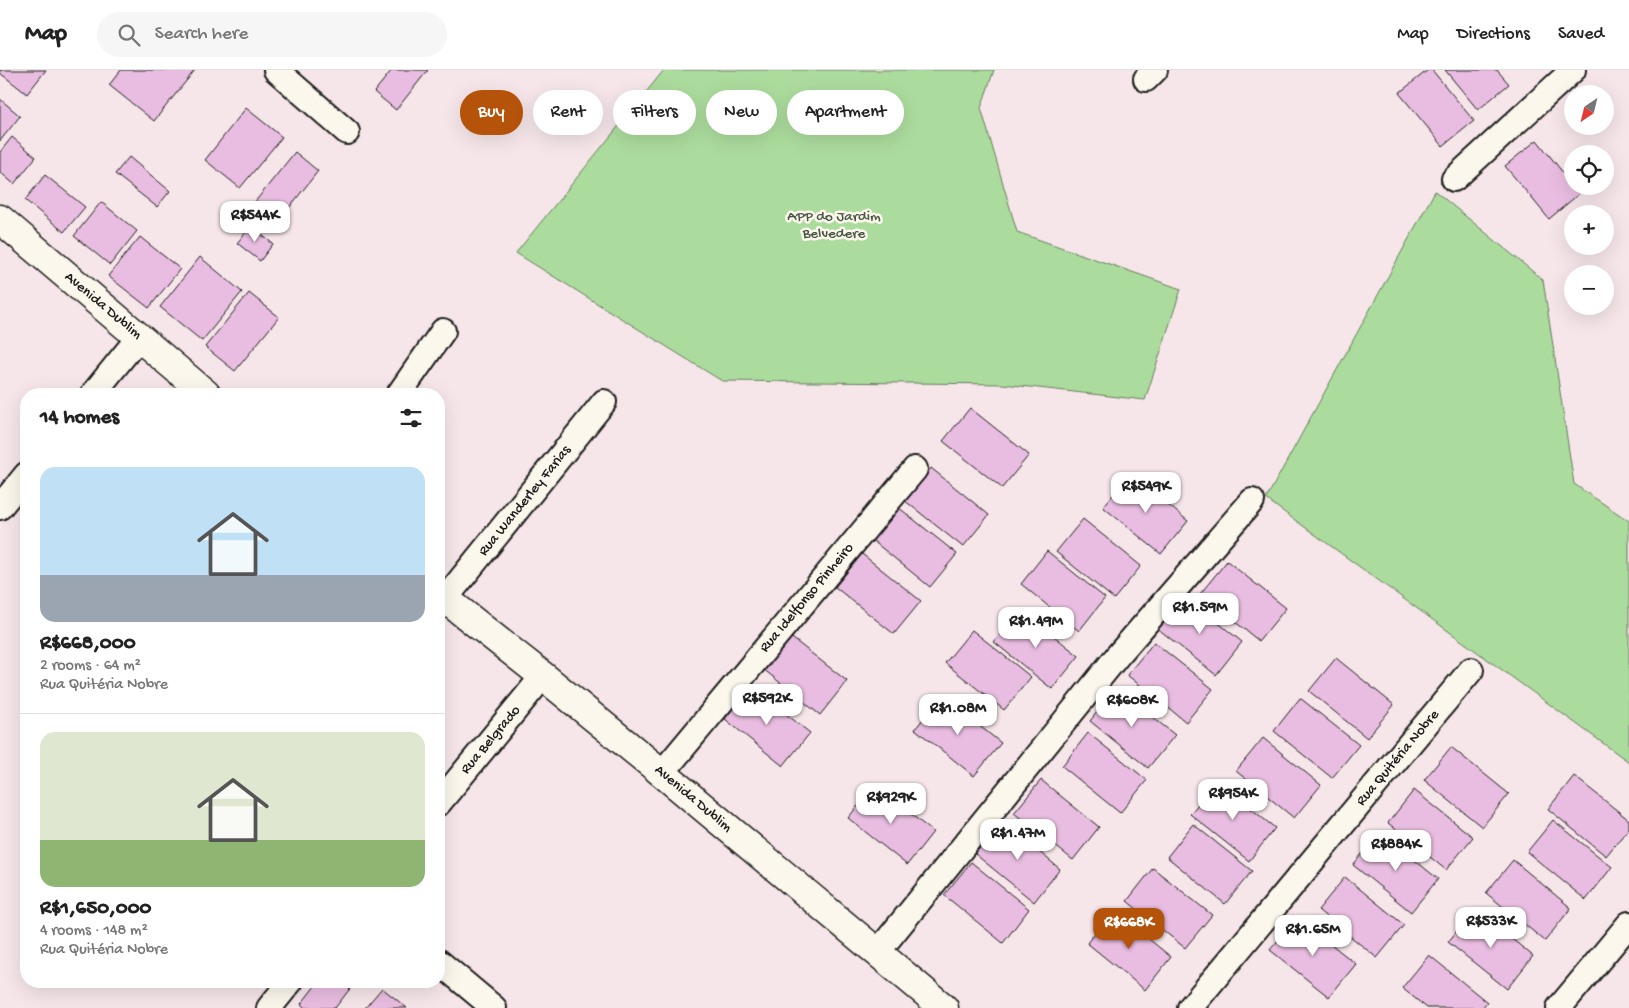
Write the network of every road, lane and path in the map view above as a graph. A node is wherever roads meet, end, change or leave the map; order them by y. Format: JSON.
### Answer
{"nodes":[{"id":1,"x":276,"y":70,"type":"edge"},
{"id":2,"x":1573,"y":70,"type":"edge"},
{"id":3,"x":347,"y":132,"type":"dead end"},
{"id":4,"x":1454,"y":179,"type":"dead end"},
{"id":5,"x":0,"y":219,"type":"edge"},
{"id":6,"x":444,"y":332,"type":"dead end"},
{"id":7,"x":140,"y":337,"type":"junction"},
{"id":8,"x":98,"y":388,"type":"edge"},
{"id":9,"x":199,"y":388,"type":"edge"},
{"id":10,"x":403,"y":388,"type":"edge"},
{"id":11,"x":604,"y":402,"type":"dead end"},
{"id":12,"x":915,"y":469,"type":"dead end"},
{"id":13,"x":20,"y":482,"type":"edge"},
{"id":14,"x":1252,"y":501,"type":"dead end"},
{"id":15,"x":0,"y":506,"type":"edge"},
{"id":16,"x":445,"y":593,"type":"edge"},
{"id":17,"x":445,"y":599,"type":"edge"},
{"id":18,"x":1471,"y":670,"type":"dead end"},
{"id":19,"x":543,"y":676,"type":"junction"},
{"id":20,"x":662,"y":773,"type":"junction"},
{"id":21,"x":445,"y":796,"type":"edge"},
{"id":22,"x":1629,"y":924,"type":"edge"},
{"id":23,"x":877,"y":953,"type":"junction"},
{"id":24,"x":445,"y":967,"type":"edge"},
{"id":25,"x":285,"y":988,"type":"edge"},
{"id":26,"x":269,"y":1008,"type":"edge"},
{"id":27,"x":494,"y":1008,"type":"edge"},
{"id":28,"x":944,"y":1008,"type":"edge"},
{"id":29,"x":1190,"y":1008,"type":"edge"},
{"id":30,"x":1559,"y":1008,"type":"edge"}],
"edges":[{"from":1,"to":3,"type":"street"},
{"from":2,"to":4,"type":"street"},
{"from":5,"to":7,"type":"street","name":"Avenida Dublim"},
{"from":6,"to":10,"type":"street"},
{"from":7,"to":8,"type":"street"},
{"from":7,"to":9,"type":"street","name":"Avenida Dublim"},
{"from":11,"to":16,"type":"street","name":"Rua Wanderley Farias"},
{"from":12,"to":20,"type":"street","name":"Rua Idelfonso Pinheiro"},
{"from":13,"to":15,"type":"street"},
{"from":14,"to":23,"type":"street"},
{"from":17,"to":19,"type":"street","name":"Avenida Dublim"},
{"from":18,"to":29,"type":"street","name":"Rua Quitéria Nobre"},
{"from":19,"to":20,"type":"street","name":"Avenida Dublim"},
{"from":19,"to":21,"type":"street","name":"Rua Belgrado"},
{"from":20,"to":23,"type":"street","name":"Avenida Dublim"},
{"from":22,"to":30,"type":"street"},
{"from":23,"to":28,"type":"street","name":"Avenida Dublim"},
{"from":24,"to":27,"type":"street"},
{"from":25,"to":26,"type":"street"}]}
